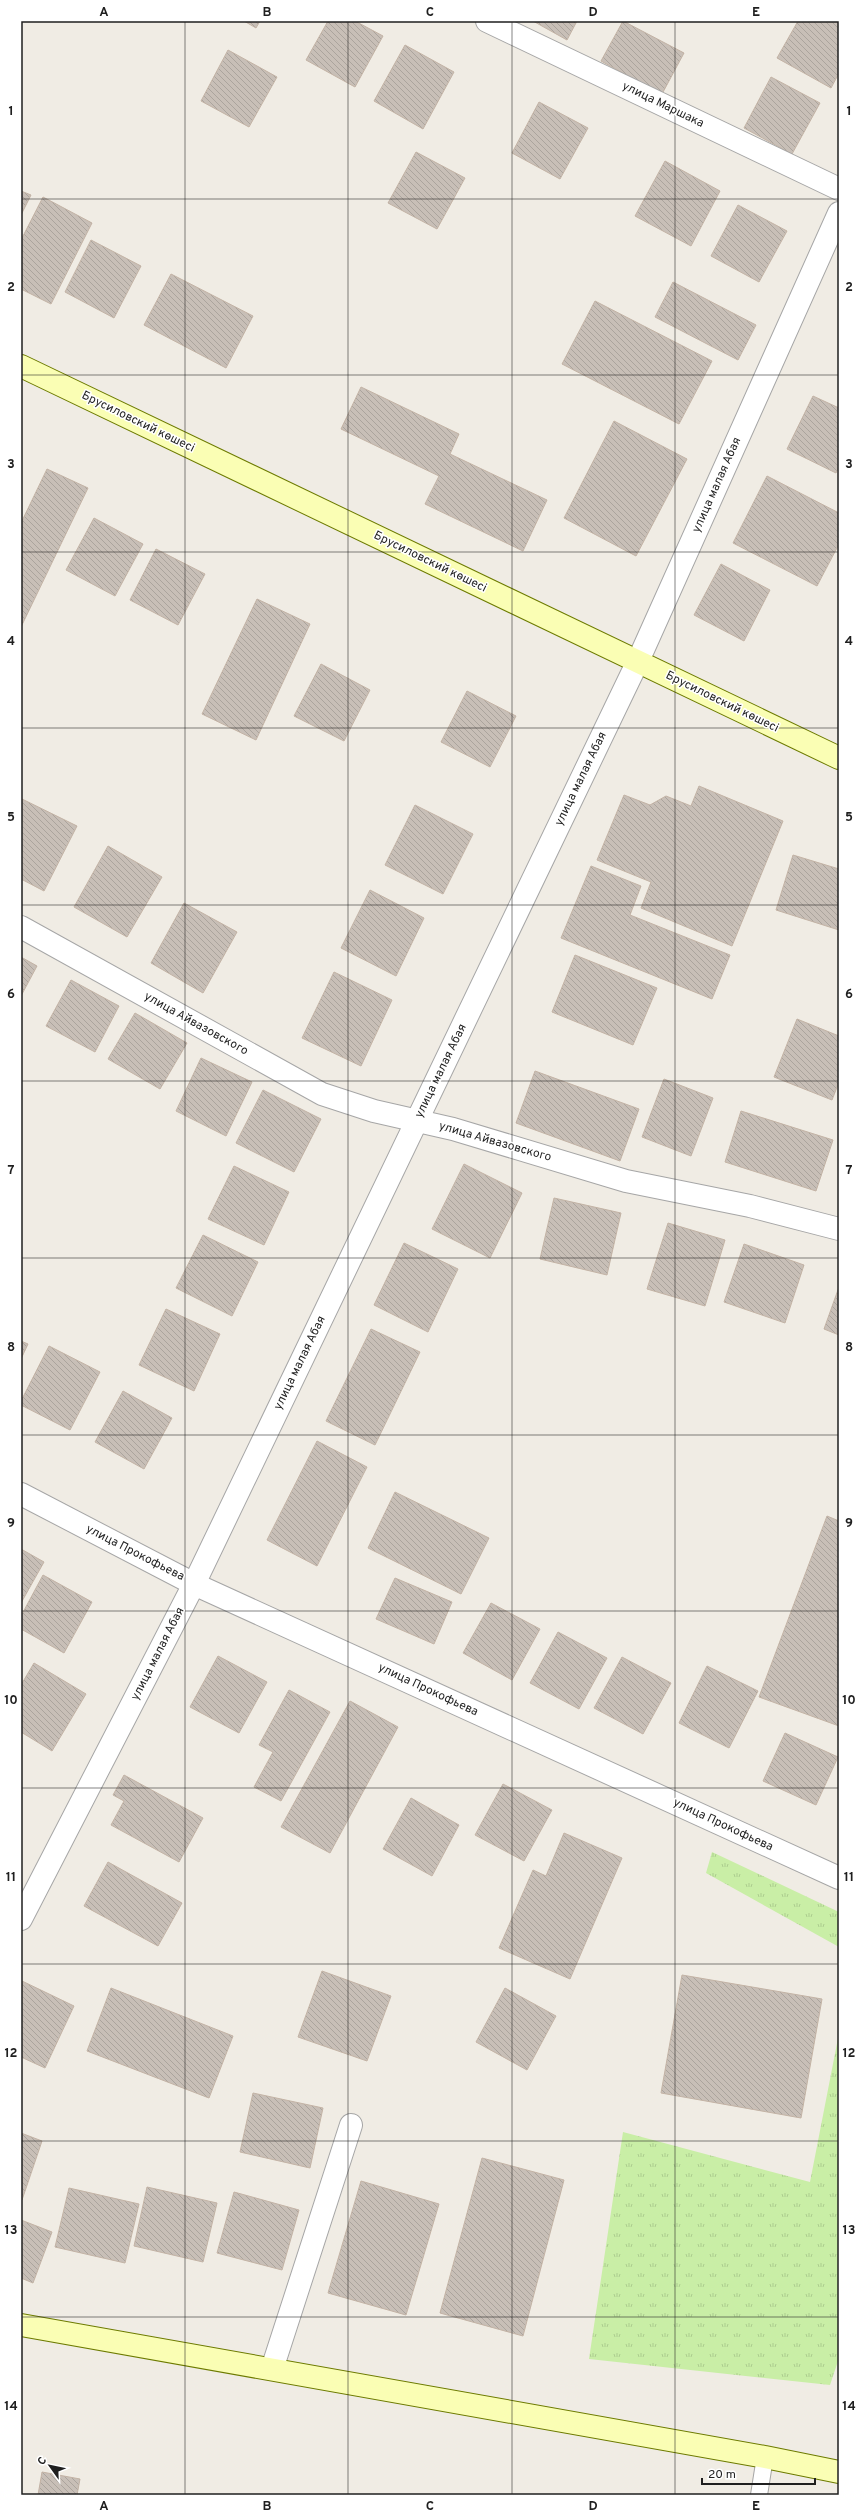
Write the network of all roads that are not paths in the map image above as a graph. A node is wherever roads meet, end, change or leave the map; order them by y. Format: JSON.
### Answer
{"nodes":[{"id":1,"x":487,"y":21,"type":"edge"},
{"id":2,"x":839,"y":189,"type":"edge"},
{"id":3,"x":839,"y":213,"type":"edge"},
{"id":4,"x":21,"y":366,"type":"edge"},
{"id":5,"x":638,"y":661,"type":"junction"},
{"id":6,"x":839,"y":758,"type":"edge"},
{"id":7,"x":21,"y":927,"type":"edge"},
{"id":8,"x":417,"y":1121,"type":"junction"},
{"id":9,"x":839,"y":1229,"type":"edge"},
{"id":10,"x":21,"y":1494,"type":"edge"},
{"id":11,"x":194,"y":1584,"type":"junction"},
{"id":12,"x":839,"y":1878,"type":"edge"},
{"id":13,"x":21,"y":1919,"type":"edge"},
{"id":14,"x":351,"y":2125,"type":"dead end"},
{"id":15,"x":21,"y":2325,"type":"edge"},
{"id":16,"x":272,"y":2369,"type":"junction"},
{"id":17,"x":765,"y":2456,"type":"junction"},
{"id":18,"x":839,"y":2472,"type":"edge"},
{"id":19,"x":759,"y":2495,"type":"edge"}],
"edges":[{"from":1,"to":2,"type":"street","name":"улица Маршака"},
{"from":3,"to":5,"type":"street","name":"улица малая Абая"},
{"from":4,"to":5,"type":"street","name":"Брусиловский көшесі"},
{"from":5,"to":6,"type":"street","name":"Брусиловский көшесі"},
{"from":5,"to":8,"type":"street","name":"улица малая Абая"},
{"from":7,"to":8,"type":"street","name":"улица Айвазовского"},
{"from":8,"to":9,"type":"street","name":"улица Айвазовского"},
{"from":8,"to":11,"type":"street","name":"улица малая Абая"},
{"from":10,"to":11,"type":"street","name":"улица Прокофьева"},
{"from":11,"to":12,"type":"street","name":"улица Прокофьева"},
{"from":11,"to":13,"type":"street","name":"улица малая Абая"},
{"from":14,"to":16,"type":"street"},
{"from":15,"to":16,"type":"street"},
{"from":16,"to":17,"type":"street"},
{"from":17,"to":18,"type":"street"},
{"from":17,"to":19,"type":"lane"}]}
